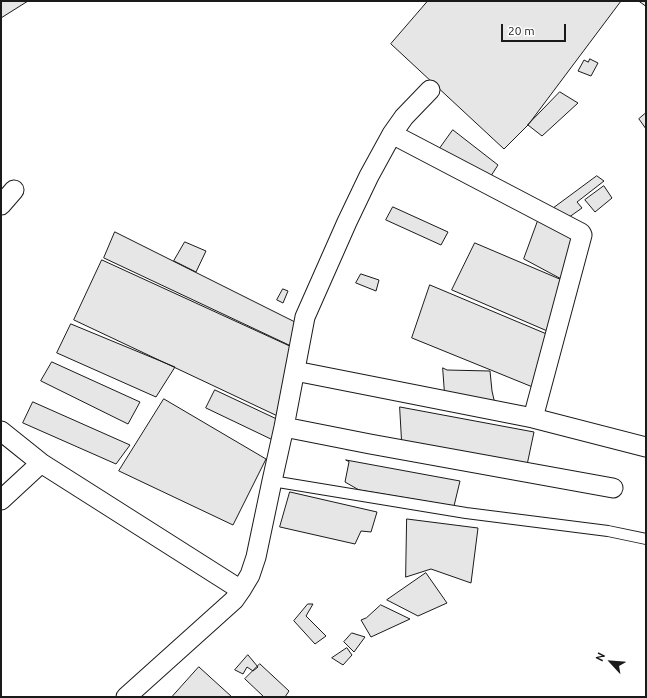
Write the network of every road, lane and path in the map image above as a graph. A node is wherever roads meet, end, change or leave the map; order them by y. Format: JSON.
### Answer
{"nodes":[{"id":1,"x":430,"y":90,"type":"dead end"},
{"id":2,"x":392,"y":134,"type":"junction"},
{"id":3,"x":14,"y":190,"type":"dead end"},
{"id":4,"x":1,"y":205,"type":"edge"},
{"id":5,"x":295,"y":371,"type":"junction"},
{"id":6,"x":533,"y":418,"type":"junction"},
{"id":7,"x":284,"y":426,"type":"junction"},
{"id":8,"x":1,"y":431,"type":"edge"},
{"id":9,"x":646,"y":447,"type":"edge"},
{"id":10,"x":41,"y":463,"type":"junction"},
{"id":11,"x":272,"y":481,"type":"junction"},
{"id":12,"x":613,"y":488,"type":"dead end"},
{"id":13,"x":1,"y":500,"type":"edge"},
{"id":14,"x":646,"y":539,"type":"edge"},
{"id":15,"x":241,"y":590,"type":"junction"},
{"id":16,"x":126,"y":697,"type":"edge"}],
"edges":[{"from":1,"to":2,"type":"street"},
{"from":2,"to":5,"type":"street"},
{"from":2,"to":6,"type":"street"},
{"from":3,"to":4,"type":"street"},
{"from":5,"to":6,"type":"street"},
{"from":5,"to":7,"type":"street"},
{"from":6,"to":9,"type":"street"},
{"from":7,"to":11,"type":"street"},
{"from":7,"to":12,"type":"street"},
{"from":8,"to":10,"type":"street"},
{"from":10,"to":13,"type":"street"},
{"from":10,"to":15,"type":"street"},
{"from":11,"to":14,"type":"lane"},
{"from":11,"to":15,"type":"street"},
{"from":15,"to":16,"type":"street"}]}
